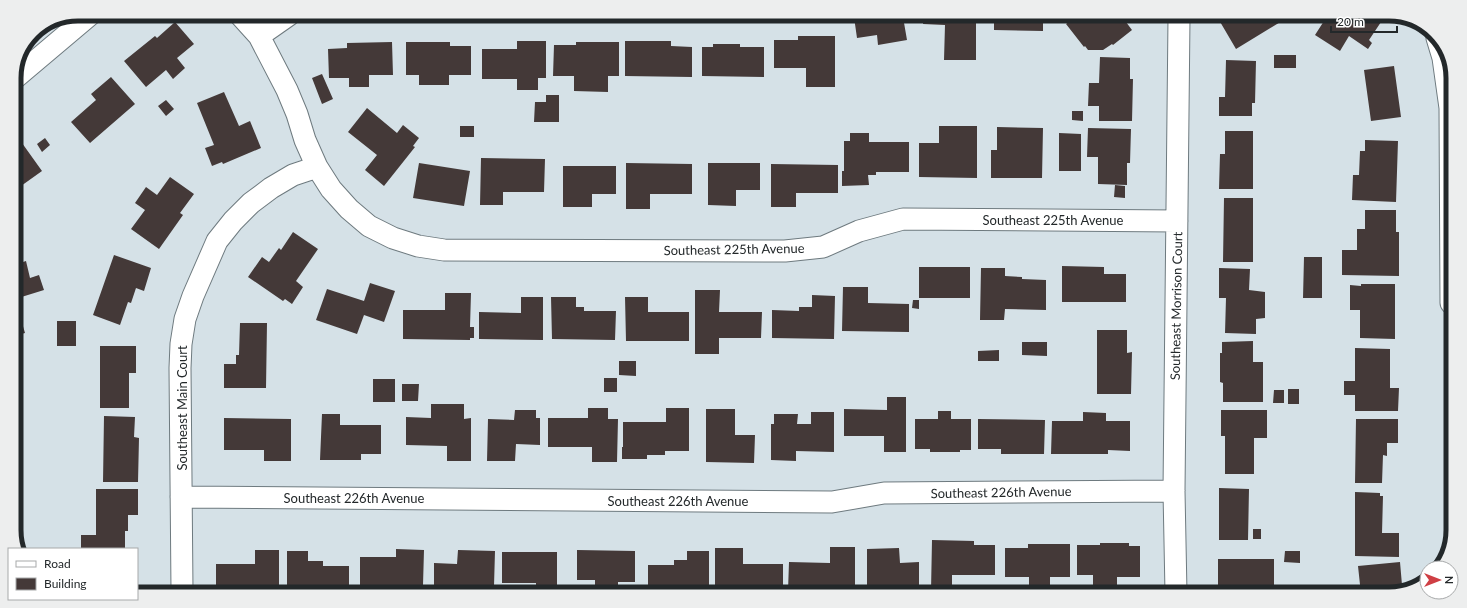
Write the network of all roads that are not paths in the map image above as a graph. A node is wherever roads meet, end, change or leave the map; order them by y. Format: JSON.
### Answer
{"nodes":[{"id":1,"x":83,"y":21,"type":"edge"},
{"id":2,"x":245,"y":21,"type":"edge"},
{"id":3,"x":280,"y":21,"type":"edge"},
{"id":4,"x":1179,"y":21,"type":"edge"},
{"id":5,"x":259,"y":36,"type":"junction"},
{"id":6,"x":1443,"y":60,"type":"edge"},
{"id":7,"x":21,"y":73,"type":"edge"},
{"id":8,"x":1446,"y":79,"type":"edge"},
{"id":9,"x":318,"y":167,"type":"junction"},
{"id":10,"x":1177,"y":221,"type":"junction"},
{"id":11,"x":1174,"y":491,"type":"junction"},
{"id":12,"x":181,"y":497,"type":"junction"},
{"id":13,"x":182,"y":587,"type":"edge"},
{"id":14,"x":1176,"y":587,"type":"edge"}],
"edges":[{"from":1,"to":7,"type":"street"},
{"from":2,"to":5,"type":"street","name":"Southeast 225th Avenue"},
{"from":3,"to":5,"type":"street"},
{"from":4,"to":10,"type":"street","name":"Southeast Morrison Court"},
{"from":5,"to":9,"type":"street","name":"Southeast 225th Avenue"},
{"from":6,"to":8,"type":"street"},
{"from":9,"to":10,"type":"street","name":"Southeast 225th Avenue"},
{"from":9,"to":12,"type":"street","name":"Southeast Main Court"},
{"from":10,"to":11,"type":"street","name":"Southeast Morrison Court"},
{"from":11,"to":12,"type":"street","name":"Southeast 226th Avenue"},
{"from":11,"to":14,"type":"street","name":"Southeast Morrison Court"},
{"from":12,"to":13,"type":"street","name":"Southeast Main Court"}]}
